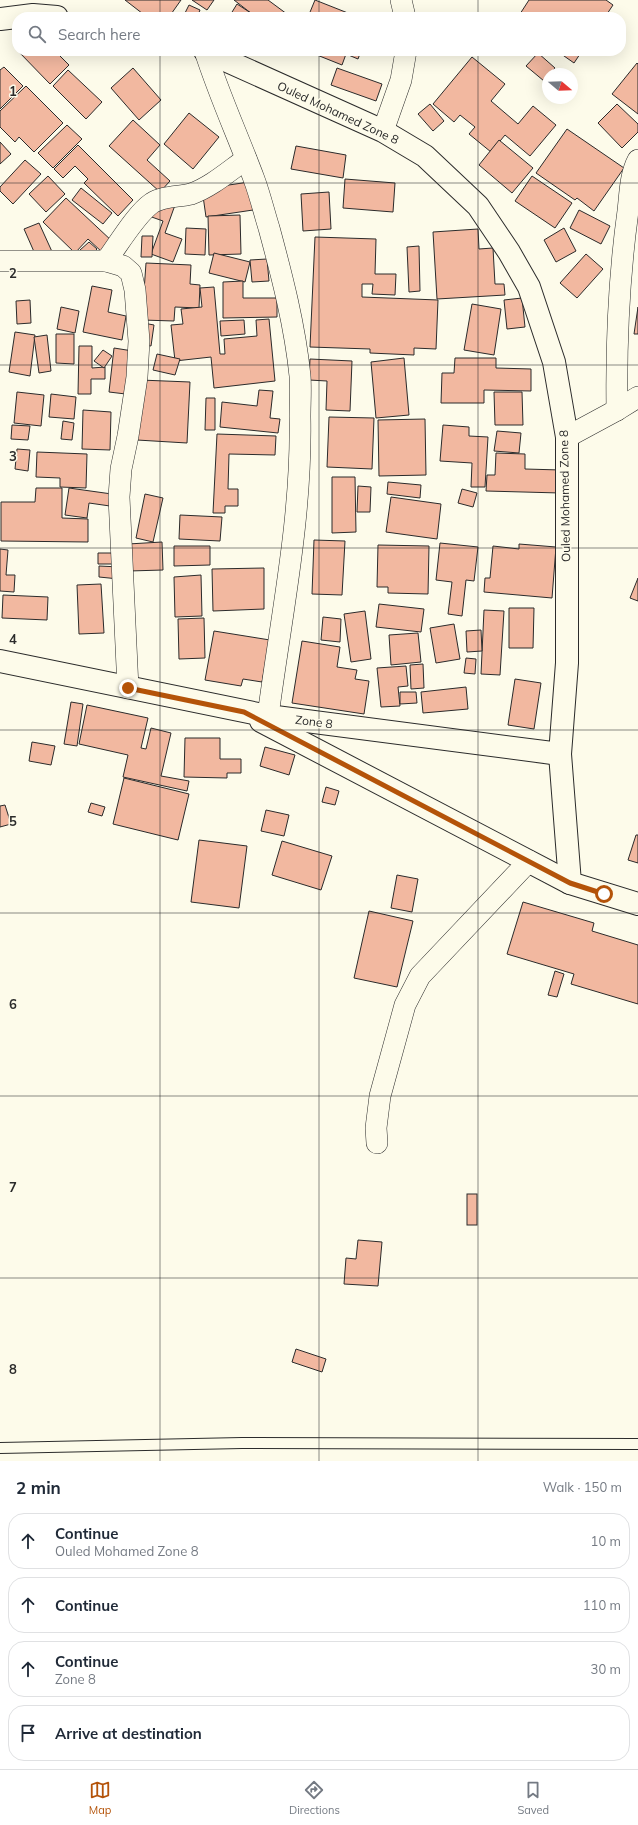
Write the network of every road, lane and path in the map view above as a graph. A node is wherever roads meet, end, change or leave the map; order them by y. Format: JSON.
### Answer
{"nodes":[{"id":1,"x":402,"y":0,"type":"edge"},
{"id":2,"x":404,"y":12,"type":"edge"},
{"id":3,"x":12,"y":18,"type":"edge"},
{"id":4,"x":0,"y":19,"type":"edge"},
{"id":5,"x":207,"y":56,"type":"edge"},
{"id":6,"x":216,"y":56,"type":"edge"},
{"id":7,"x":405,"y":56,"type":"edge"},
{"id":8,"x":383,"y":131,"type":"junction"},
{"id":9,"x":246,"y":159,"type":"junction"},
{"id":10,"x":638,"y":160,"type":"edge"},
{"id":11,"x":0,"y":261,"type":"edge"},
{"id":12,"x":106,"y":261,"type":"junction"},
{"id":13,"x":638,"y":397,"type":"edge"},
{"id":14,"x":617,"y":410,"type":"junction"},
{"id":15,"x":567,"y":437,"type":"junction"},
{"id":16,"x":0,"y":661,"type":"edge"},
{"id":17,"x":128,"y":688,"type":"junction"},
{"id":18,"x":244,"y":712,"type":"junction"},
{"id":19,"x":268,"y":716,"type":"junction"},
{"id":20,"x":560,"y":754,"type":"junction"},
{"id":21,"x":528,"y":861,"type":"junction"},
{"id":22,"x":570,"y":883,"type":"junction"},
{"id":23,"x":638,"y":904,"type":"edge"},
{"id":24,"x":377,"y":1143,"type":"dead end"},
{"id":25,"x":638,"y":1444,"type":"edge"},
{"id":26,"x":0,"y":1448,"type":"edge"}],
"edges":[{"from":1,"to":2,"type":"street"},
{"from":3,"to":4,"type":"main road"},
{"from":5,"to":9,"type":"street"},
{"from":6,"to":8,"type":"main road","name":"Ouled Mohamed Zone 8"},
{"from":7,"to":8,"type":"street"},
{"from":8,"to":15,"type":"main road","name":"Ouled Mohamed Zone 8"},
{"from":9,"to":12,"type":"street"},
{"from":9,"to":19,"type":"street"},
{"from":10,"to":14,"type":"street"},
{"from":11,"to":12,"type":"street"},
{"from":12,"to":17,"type":"street"},
{"from":13,"to":14,"type":"street"},
{"from":14,"to":15,"type":"street"},
{"from":15,"to":20,"type":"main road","name":"Ouled Mohamed Zone 8"},
{"from":16,"to":17,"type":"main road","name":"Zone 8"},
{"from":17,"to":18,"type":"main road","name":"Zone 8"},
{"from":18,"to":19,"type":"main road","name":"Zone 8"},
{"from":18,"to":21,"type":"main road"},
{"from":19,"to":20,"type":"main road","name":"Zone 8"},
{"from":20,"to":22,"type":"main road","name":"Ouled Mohamed Zone 8"},
{"from":21,"to":22,"type":"main road"},
{"from":21,"to":24,"type":"street"},
{"from":22,"to":23,"type":"main road"},
{"from":25,"to":26,"type":"lane"}]}
